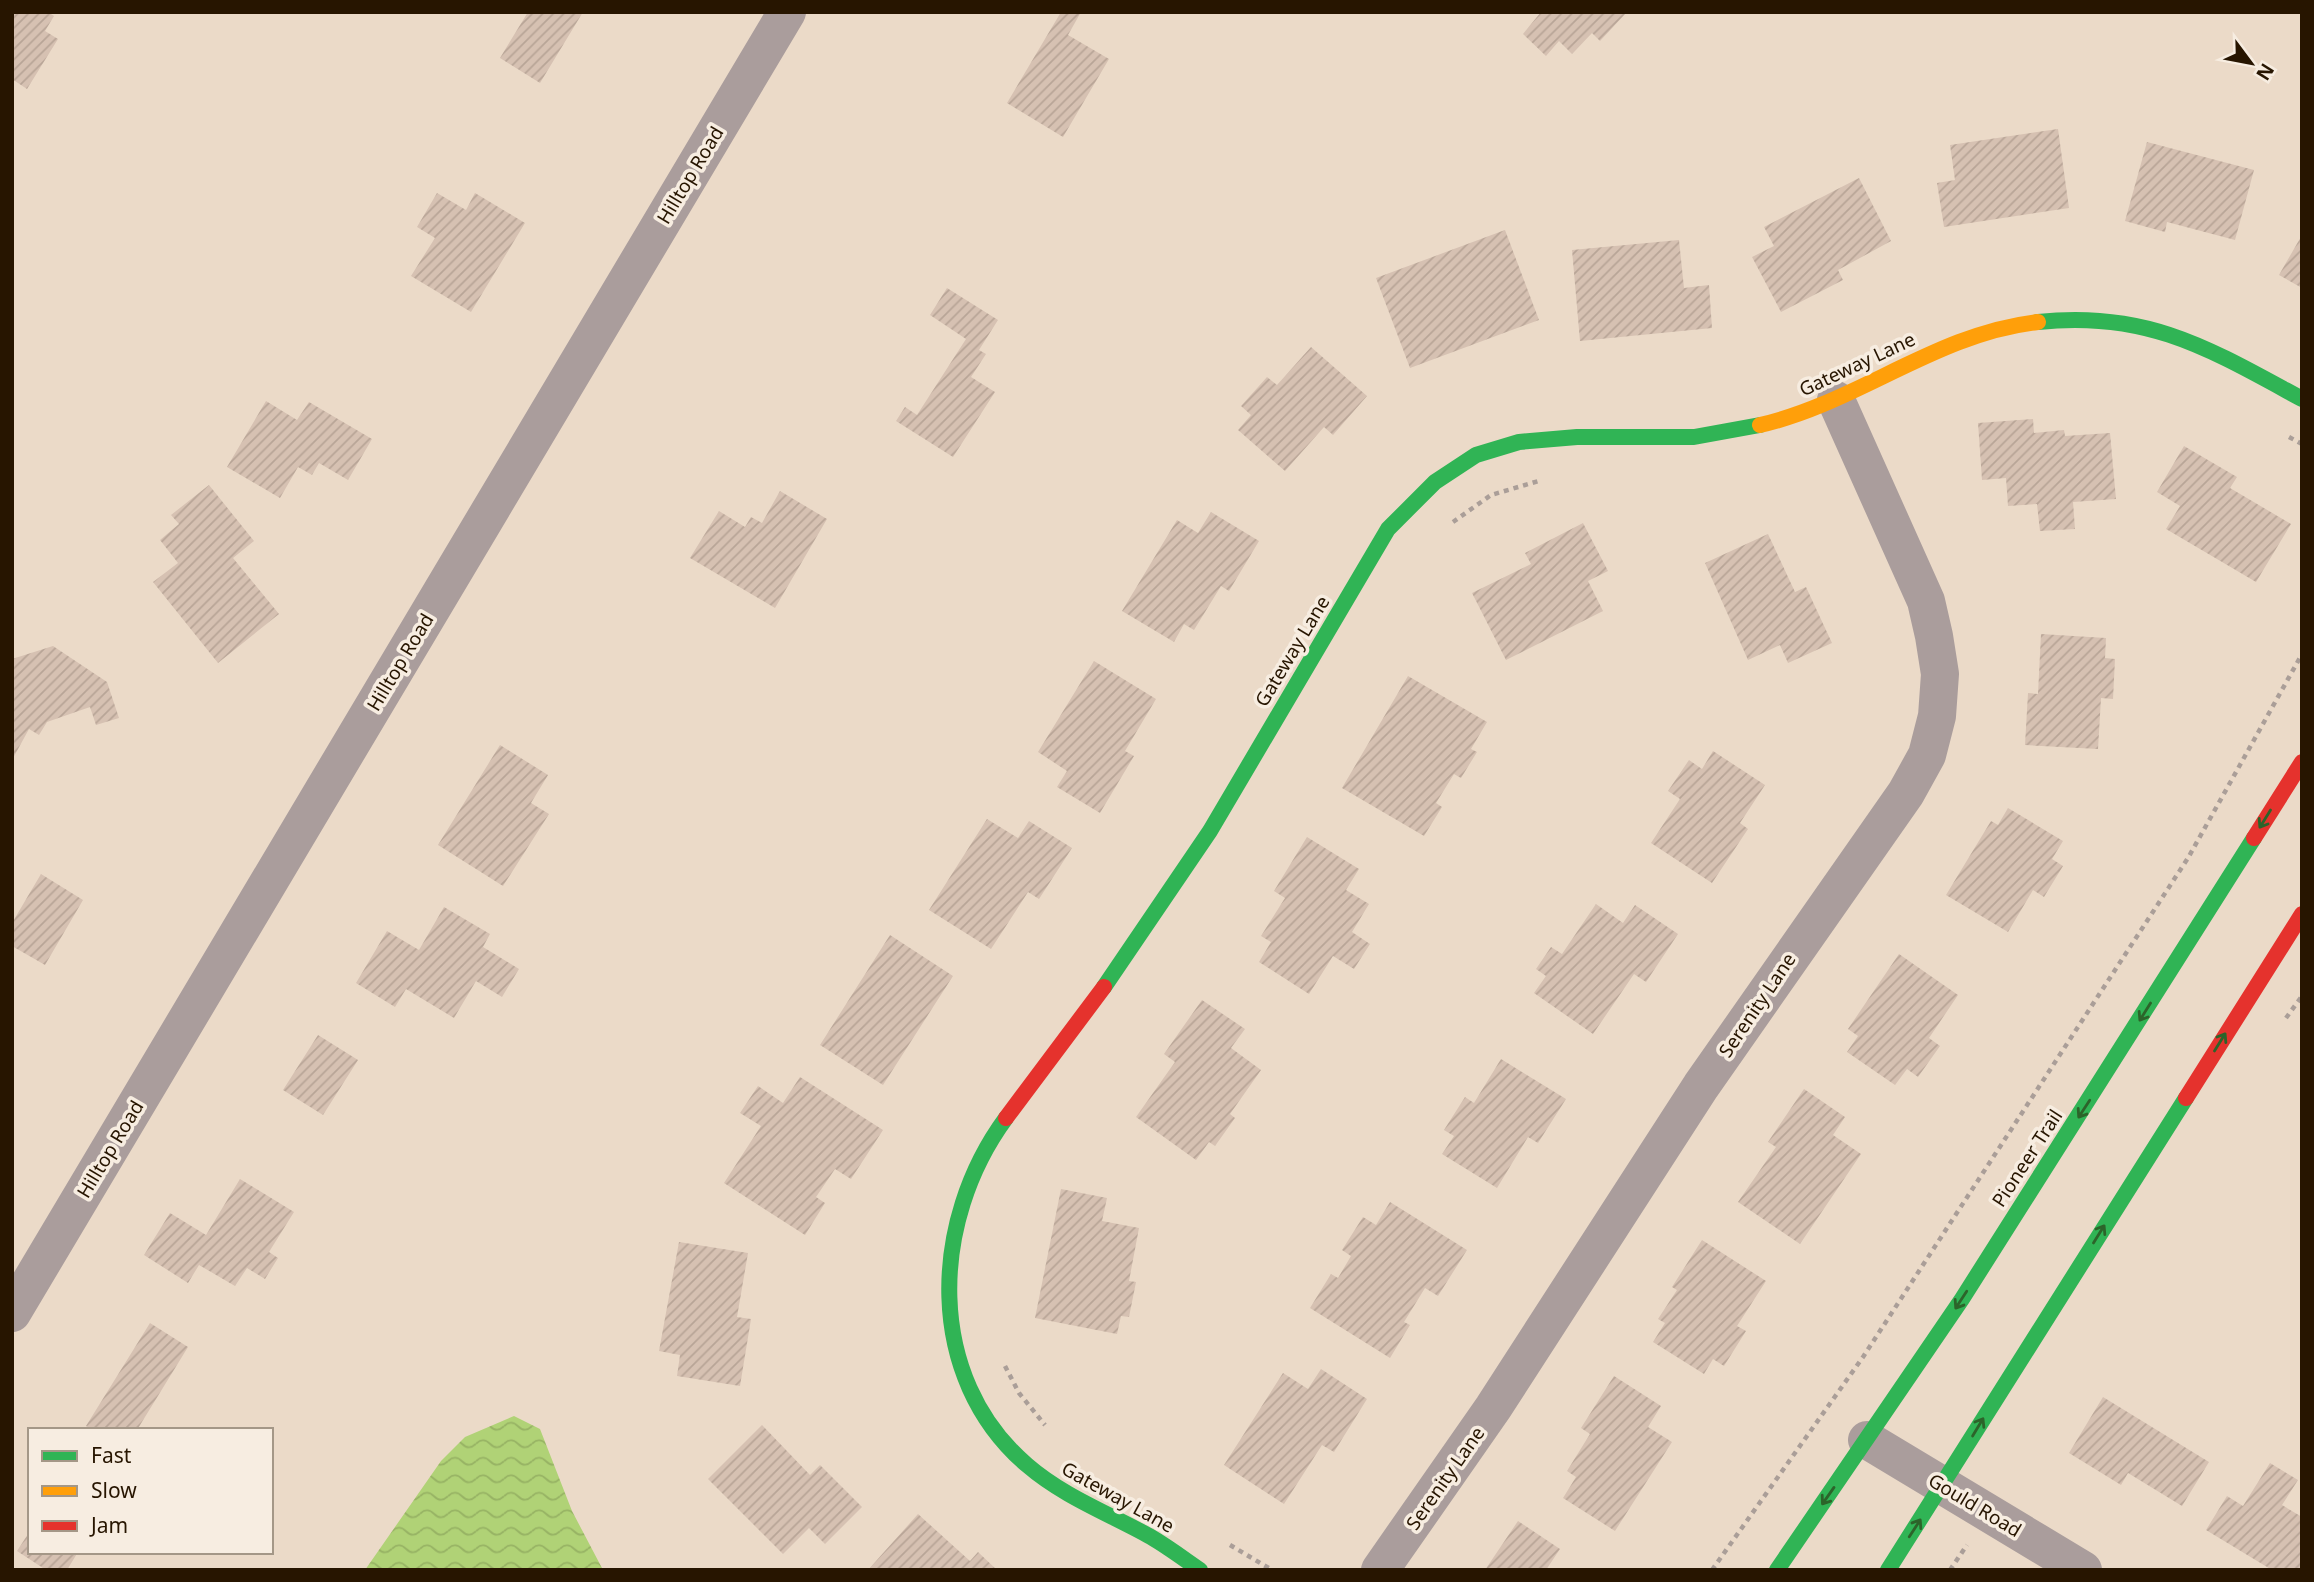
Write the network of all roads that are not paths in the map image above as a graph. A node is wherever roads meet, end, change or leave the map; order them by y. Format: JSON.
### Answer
{"nodes":[{"id":1,"x":788,"y":12,"type":"edge"},
{"id":2,"x":2302,"y":399,"type":"edge"},
{"id":3,"x":1836,"y":400,"type":"junction"},
{"id":4,"x":2302,"y":762,"type":"edge"},
{"id":5,"x":2302,"y":914,"type":"edge"},
{"id":6,"x":12,"y":1312,"type":"edge"},
{"id":7,"x":1867,"y":1440,"type":"junction"},
{"id":8,"x":1942,"y":1485,"type":"junction"},
{"id":9,"x":1200,"y":1570,"type":"edge"},
{"id":10,"x":1380,"y":1570,"type":"edge"},
{"id":11,"x":1777,"y":1570,"type":"edge"},
{"id":12,"x":1888,"y":1570,"type":"edge"},
{"id":13,"x":2083,"y":1570,"type":"edge"}],
"edges":[{"from":1,"to":6,"type":"street","name":"Hilltop Road"},
{"from":2,"to":3,"type":"street","name":"Gateway Lane"},
{"from":3,"to":9,"type":"street","name":"Gateway Lane"},
{"from":3,"to":10,"type":"street","name":"Serenity Lane"},
{"from":4,"to":7,"type":"street","name":"Pioneer Trail","one_way":true},
{"from":8,"to":5,"type":"street","one_way":true},
{"from":7,"to":8,"type":"street","name":"Gould Road"},
{"from":7,"to":11,"type":"street","name":"Pioneer Trail","one_way":true},
{"from":12,"to":8,"type":"street","one_way":true},
{"from":8,"to":13,"type":"street","name":"Gould Road"}]}
